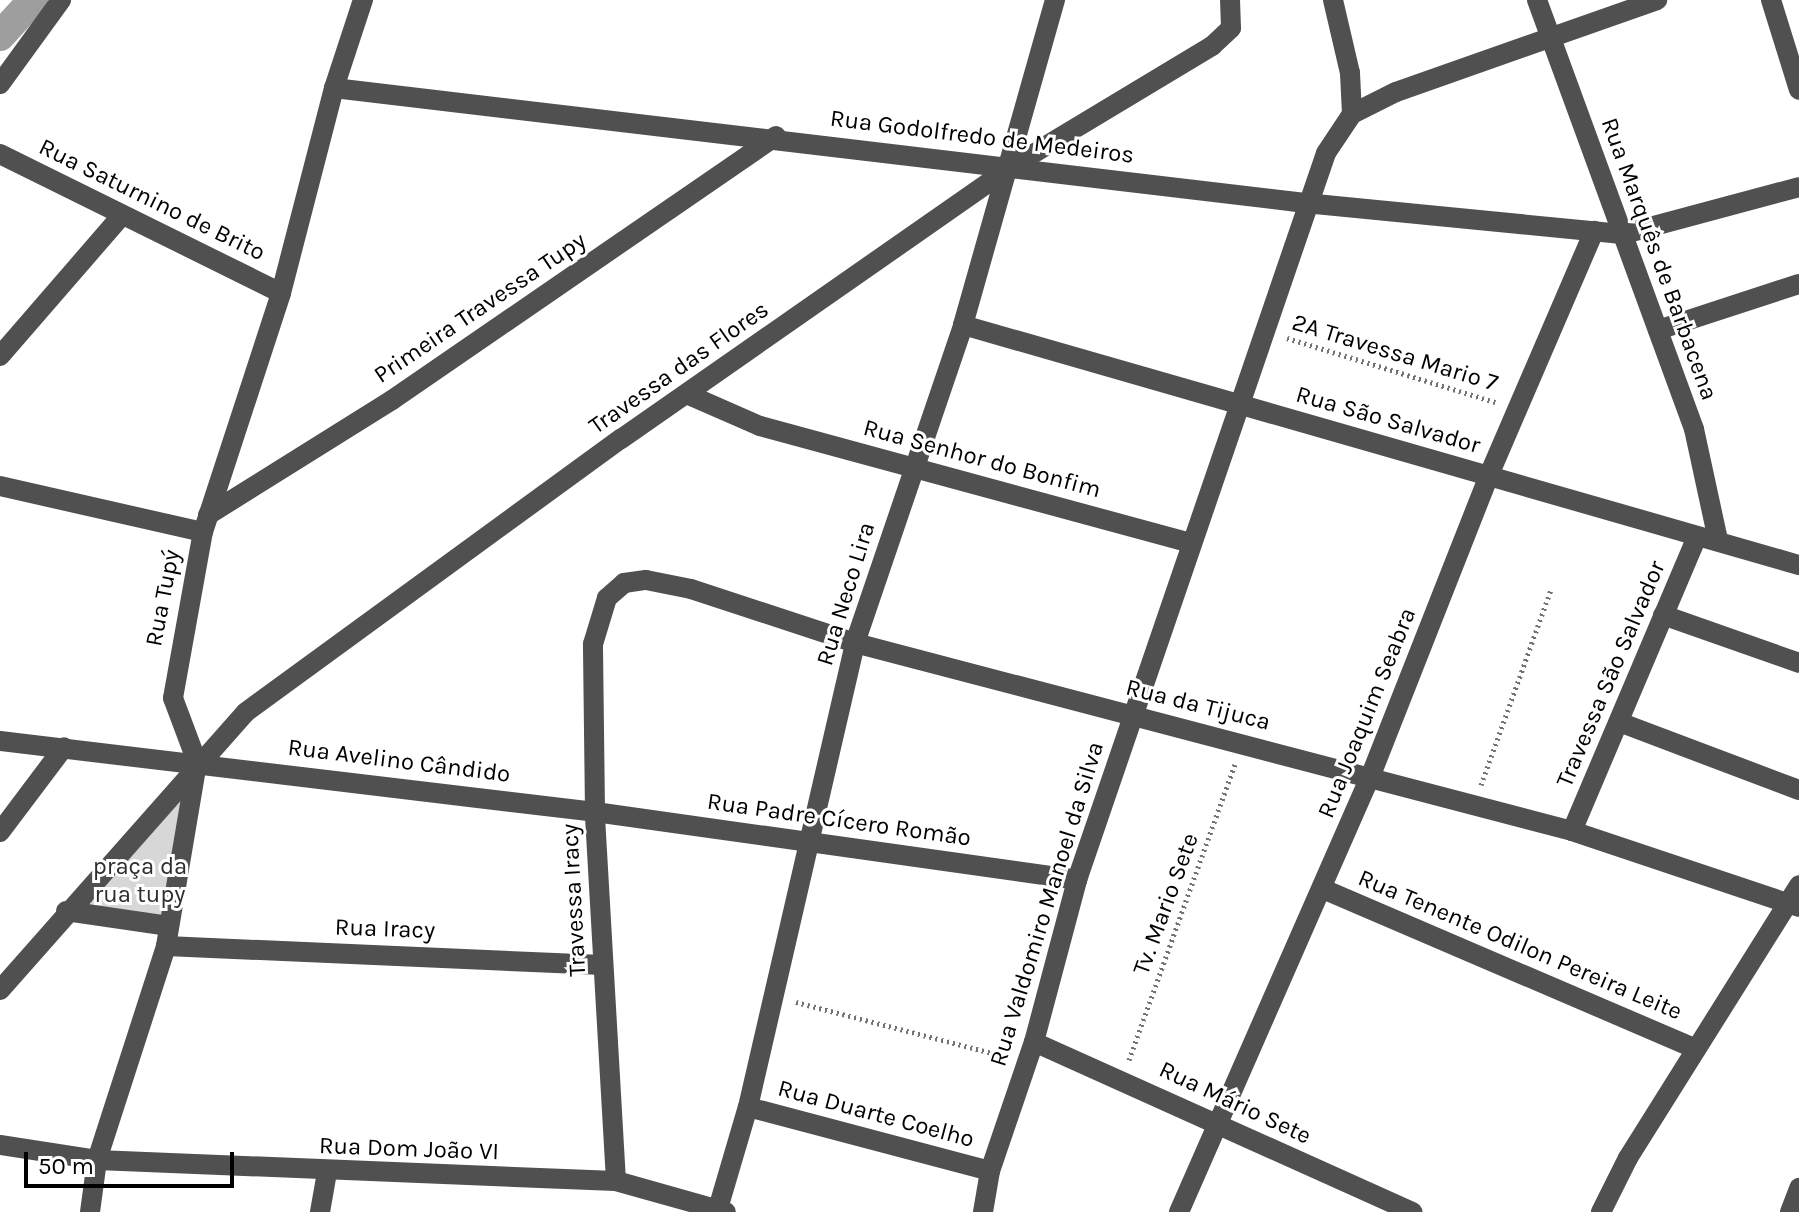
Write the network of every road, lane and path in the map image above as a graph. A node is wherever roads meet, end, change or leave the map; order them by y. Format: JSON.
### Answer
{"nodes":[{"id":1,"x":61,"y":0,"type":"edge"},
{"id":2,"x":363,"y":0,"type":"edge"},
{"id":3,"x":1055,"y":0,"type":"edge"},
{"id":4,"x":1230,"y":0,"type":"edge"},
{"id":5,"x":1333,"y":0,"type":"edge"},
{"id":6,"x":1537,"y":0,"type":"edge"},
{"id":7,"x":1657,"y":0,"type":"edge"},
{"id":8,"x":1771,"y":0,"type":"edge"},
{"id":9,"x":1550,"y":36,"type":"junction"},
{"id":10,"x":0,"y":84,"type":"edge"},
{"id":11,"x":334,"y":88,"type":"junction"},
{"id":12,"x":1799,"y":90,"type":"edge"},
{"id":13,"x":1352,"y":114,"type":"junction"},
{"id":14,"x":776,"y":136,"type":"junction"},
{"id":15,"x":0,"y":154,"type":"edge"},
{"id":16,"x":1009,"y":168,"type":"junction"},
{"id":17,"x":1799,"y":187,"type":"edge"},
{"id":18,"x":1305,"y":203,"type":"junction"},
{"id":19,"x":122,"y":215,"type":"junction"},
{"id":20,"x":1594,"y":231,"type":"junction"},
{"id":21,"x":1624,"y":234,"type":"junction"},
{"id":22,"x":1799,"y":284,"type":"edge"},
{"id":23,"x":281,"y":293,"type":"junction"},
{"id":24,"x":963,"y":325,"type":"junction"},
{"id":25,"x":1658,"y":330,"type":"junction"},
{"id":26,"x":1261,"y":331,"type":"junction"},
{"id":27,"x":0,"y":356,"type":"edge"},
{"id":28,"x":689,"y":395,"type":"junction"},
{"id":29,"x":1237,"y":403,"type":"junction"},
{"id":30,"x":1519,"y":409,"type":"junction"},
{"id":31,"x":913,"y":465,"type":"junction"},
{"id":32,"x":1489,"y":475,"type":"junction"},
{"id":33,"x":0,"y":486,"type":"edge"},
{"id":34,"x":205,"y":523,"type":"junction"},
{"id":35,"x":1708,"y":538,"type":"junction"},
{"id":36,"x":1190,"y":543,"type":"junction"},
{"id":37,"x":1799,"y":565,"type":"edge"},
{"id":38,"x":1551,"y":589,"type":"dead end"},
{"id":39,"x":1663,"y":615,"type":"junction"},
{"id":40,"x":599,"y":617,"type":"joint"},
{"id":41,"x":855,"y":643,"type":"junction"},
{"id":42,"x":1799,"y":663,"type":"edge"},
{"id":43,"x":1132,"y":716,"type":"junction"},
{"id":44,"x":1619,"y":722,"type":"junction"},
{"id":45,"x":0,"y":741,"type":"edge"},
{"id":46,"x":1243,"y":741,"type":"junction"},
{"id":47,"x":64,"y":747,"type":"junction"},
{"id":48,"x":197,"y":762,"type":"junction"},
{"id":49,"x":1369,"y":780,"type":"junction"},
{"id":50,"x":1799,"y":790,"type":"edge"},
{"id":51,"x":1474,"y":805,"type":"junction"},
{"id":52,"x":595,"y":812,"type":"junction"},
{"id":53,"x":1572,"y":831,"type":"junction"},
{"id":54,"x":0,"y":832,"type":"edge"},
{"id":55,"x":809,"y":842,"type":"junction"},
{"id":56,"x":1077,"y":880,"type":"junction"},
{"id":57,"x":1799,"y":885,"type":"edge"},
{"id":58,"x":1323,"y":889,"type":"junction"},
{"id":59,"x":1793,"y":905,"type":"edge"},
{"id":60,"x":66,"y":911,"type":"junction"},
{"id":61,"x":167,"y":936,"type":"junction"},
{"id":62,"x":603,"y":965,"type":"junction"},
{"id":63,"x":0,"y":990,"type":"edge"},
{"id":64,"x":771,"y":996,"type":"junction"},
{"id":65,"x":1034,"y":1042,"type":"junction"},
{"id":66,"x":1696,"y":1049,"type":"junction"},
{"id":67,"x":1027,"y":1062,"type":"junction"},
{"id":68,"x":1122,"y":1079,"type":"junction"},
{"id":69,"x":748,"y":1107,"type":"junction"},
{"id":70,"x":1218,"y":1125,"type":"junction"},
{"id":71,"x":0,"y":1145,"type":"edge"},
{"id":72,"x":97,"y":1160,"type":"junction"},
{"id":73,"x":990,"y":1171,"type":"junction"},
{"id":74,"x":327,"y":1173,"type":"junction"},
{"id":75,"x":616,"y":1181,"type":"junction"},
{"id":76,"x":1799,"y":1188,"type":"edge"},
{"id":77,"x":1370,"y":1203,"type":"edge"},
{"id":78,"x":720,"y":1211,"type":"edge"},
{"id":79,"x":90,"y":1212,"type":"edge"},
{"id":80,"x":320,"y":1212,"type":"edge"},
{"id":81,"x":983,"y":1212,"type":"edge"},
{"id":82,"x":1179,"y":1212,"type":"edge"},
{"id":83,"x":1413,"y":1212,"type":"edge"},
{"id":84,"x":1601,"y":1212,"type":"edge"},
{"id":85,"x":1790,"y":1212,"type":"edge"}],
"edges":[{"from":1,"to":10,"type":"street"},
{"from":2,"to":11,"type":"street","name":"Rua Tupý"},
{"from":3,"to":16,"type":"street","name":"Rua Neco Lira"},
{"from":4,"to":16,"type":"street","name":"Travessa das Flores"},
{"from":5,"to":13,"type":"street"},
{"from":6,"to":9,"type":"street","name":"Rua Marquês de Barbacena"},
{"from":7,"to":9,"type":"street"},
{"from":8,"to":12,"type":"street"},
{"from":9,"to":13,"type":"street"},
{"from":9,"to":21,"type":"street","name":"Rua Marquês de Barbacena"},
{"from":11,"to":14,"type":"street","name":"Rua Godolfredo de Medeiros"},
{"from":11,"to":23,"type":"street","name":"Rua Tupý"},
{"from":13,"to":18,"type":"street","name":"Rua Valdomiro Manoel da Silva"},
{"from":14,"to":16,"type":"street","name":"Rua Godolfredo de Medeiros"},
{"from":14,"to":34,"type":"street","name":"Primeira Travessa Tupy"},
{"from":15,"to":19,"type":"street","name":"Rua Saturnino de Brito"},
{"from":16,"to":18,"type":"street","name":"Rua Godolfredo de Medeiros"},
{"from":16,"to":24,"type":"street","name":"Rua Neco Lira"},
{"from":16,"to":28,"type":"street","name":"Travessa das Flores"},
{"from":17,"to":21,"type":"street"},
{"from":18,"to":20,"type":"street","name":"Rua Godolfredo de Medeiros"},
{"from":18,"to":26,"type":"street","name":"Rua Valdomiro Manoel da Silva"},
{"from":19,"to":23,"type":"street","name":"Rua Saturnino de Brito"},
{"from":19,"to":27,"type":"street"},
{"from":20,"to":21,"type":"street","name":"Rua Godolfredo de Medeiros"},
{"from":20,"to":30,"type":"street","name":"Rua Joaquim Seabra"},
{"from":21,"to":25,"type":"street","name":"Rua Marquês de Barbacena"},
{"from":22,"to":25,"type":"street"},
{"from":23,"to":34,"type":"street","name":"Rua Tupý"},
{"from":24,"to":29,"type":"street","name":"Rua São Salvador"},
{"from":24,"to":31,"type":"street","name":"Rua Neco Lira"},
{"from":25,"to":35,"type":"street","name":"Rua Marquês de Barbacena"},
{"from":26,"to":29,"type":"street","name":"Rua Valdomiro Manoel da Silva"},
{"from":26,"to":30,"type":"path","name":"2A Travessa Mario 7"},
{"from":28,"to":31,"type":"street","name":"Rua Senhor do Bonfim"},
{"from":28,"to":48,"type":"street","name":"Travessa das Flores"},
{"from":29,"to":32,"type":"street","name":"Rua São Salvador"},
{"from":29,"to":36,"type":"street","name":"Rua Valdomiro Manoel da Silva"},
{"from":30,"to":32,"type":"street","name":"Rua Joaquim Seabra"},
{"from":31,"to":36,"type":"street","name":"Rua Senhor do Bonfim"},
{"from":31,"to":41,"type":"street","name":"Rua Neco Lira"},
{"from":32,"to":35,"type":"street","name":"Rua São Salvador"},
{"from":32,"to":49,"type":"street","name":"Rua Joaquim Seabra"},
{"from":33,"to":34,"type":"street"},
{"from":34,"to":48,"type":"street","name":"Rua Tupý"},
{"from":35,"to":37,"type":"street","name":"Rua São Salvador"},
{"from":35,"to":39,"type":"street","name":"Travessa São Salvador"},
{"from":36,"to":43,"type":"street","name":"Rua Valdomiro Manoel da Silva"},
{"from":38,"to":51,"type":"path"},
{"from":39,"to":42,"type":"street"},
{"from":39,"to":44,"type":"street","name":"Travessa São Salvador"},
{"from":40,"to":41,"type":"street","name":"Rua da Tijuca"},
{"from":40,"to":52,"type":"street","name":"Travessa Iracy"},
{"from":41,"to":43,"type":"street","name":"Rua da Tijuca"},
{"from":41,"to":55,"type":"street","name":"Rua Neco Lira"},
{"from":43,"to":46,"type":"street","name":"Rua da Tijuca"},
{"from":43,"to":56,"type":"street","name":"Rua Valdomiro Manoel da Silva"},
{"from":44,"to":50,"type":"street"},
{"from":44,"to":53,"type":"street","name":"Travessa São Salvador"},
{"from":45,"to":47,"type":"street","name":"Rua Avelino Cândido"},
{"from":46,"to":49,"type":"street","name":"Rua da Tijuca"},
{"from":46,"to":68,"type":"path","name":"Tv. Mario Sete"},
{"from":47,"to":48,"type":"street","name":"Rua Avelino Cândido"},
{"from":47,"to":54,"type":"street"},
{"from":48,"to":52,"type":"street","name":"Rua Avelino Cândido"},
{"from":48,"to":60,"type":"street","name":"Travessa das Flores"},
{"from":48,"to":61,"type":"street"},
{"from":49,"to":51,"type":"street","name":"Rua da Tijuca"},
{"from":49,"to":58,"type":"street","name":"Rua Joaquim Seabra"},
{"from":51,"to":53,"type":"street","name":"Rua da Tijuca"},
{"from":52,"to":55,"type":"street","name":"Rua Padre Cícero Romão"},
{"from":52,"to":62,"type":"street","name":"Travessa Iracy"},
{"from":53,"to":59,"type":"street","name":"Rua da Tijuca"},
{"from":55,"to":56,"type":"street","name":"Rua Padre Cícero Romão"},
{"from":55,"to":64,"type":"street","name":"Rua Neco Lira"},
{"from":56,"to":65,"type":"street","name":"Rua Valdomiro Manoel da Silva"},
{"from":57,"to":59,"type":"street"},
{"from":58,"to":66,"type":"street","name":"Rua Tenente Odilon Pereira Leite"},
{"from":58,"to":70,"type":"street","name":"Rua Joaquim Seabra"},
{"from":59,"to":66,"type":"street"},
{"from":60,"to":61,"type":"street","name":"Rua Iracy"},
{"from":60,"to":63,"type":"street","name":"Travessa das Flores"},
{"from":61,"to":62,"type":"street","name":"Rua Iracy"},
{"from":61,"to":72,"type":"street"},
{"from":62,"to":75,"type":"street","name":"Travessa Iracy"},
{"from":64,"to":67,"type":"path"},
{"from":64,"to":69,"type":"street","name":"Rua Neco Lira"},
{"from":65,"to":67,"type":"street","name":"Rua Valdomiro Manoel da Silva"},
{"from":65,"to":68,"type":"street","name":"Rua Mário Sete"},
{"from":66,"to":84,"type":"street"},
{"from":67,"to":73,"type":"street","name":"Rua Valdomiro Manoel da Silva"},
{"from":68,"to":70,"type":"street","name":"Rua Mário Sete"},
{"from":69,"to":73,"type":"street","name":"Rua Duarte Coelho"},
{"from":69,"to":78,"type":"street","name":"Rua Neco Lira"},
{"from":70,"to":77,"type":"street","name":"Rua Mário Sete"},
{"from":70,"to":82,"type":"street","name":"Rua Joaquim Seabra"},
{"from":71,"to":72,"type":"street","name":"Rua Dom João VI"},
{"from":72,"to":74,"type":"street","name":"Rua Dom João VI"},
{"from":72,"to":79,"type":"street"},
{"from":73,"to":81,"type":"street","name":"Rua Valdomiro Manoel da Silva"},
{"from":74,"to":75,"type":"street","name":"Rua Dom João VI"},
{"from":74,"to":80,"type":"street"},
{"from":75,"to":78,"type":"street","name":"Rua Dom João VI"},
{"from":76,"to":85,"type":"street"},
{"from":77,"to":83,"type":"street","name":"Rua Mário Sete"}]}
